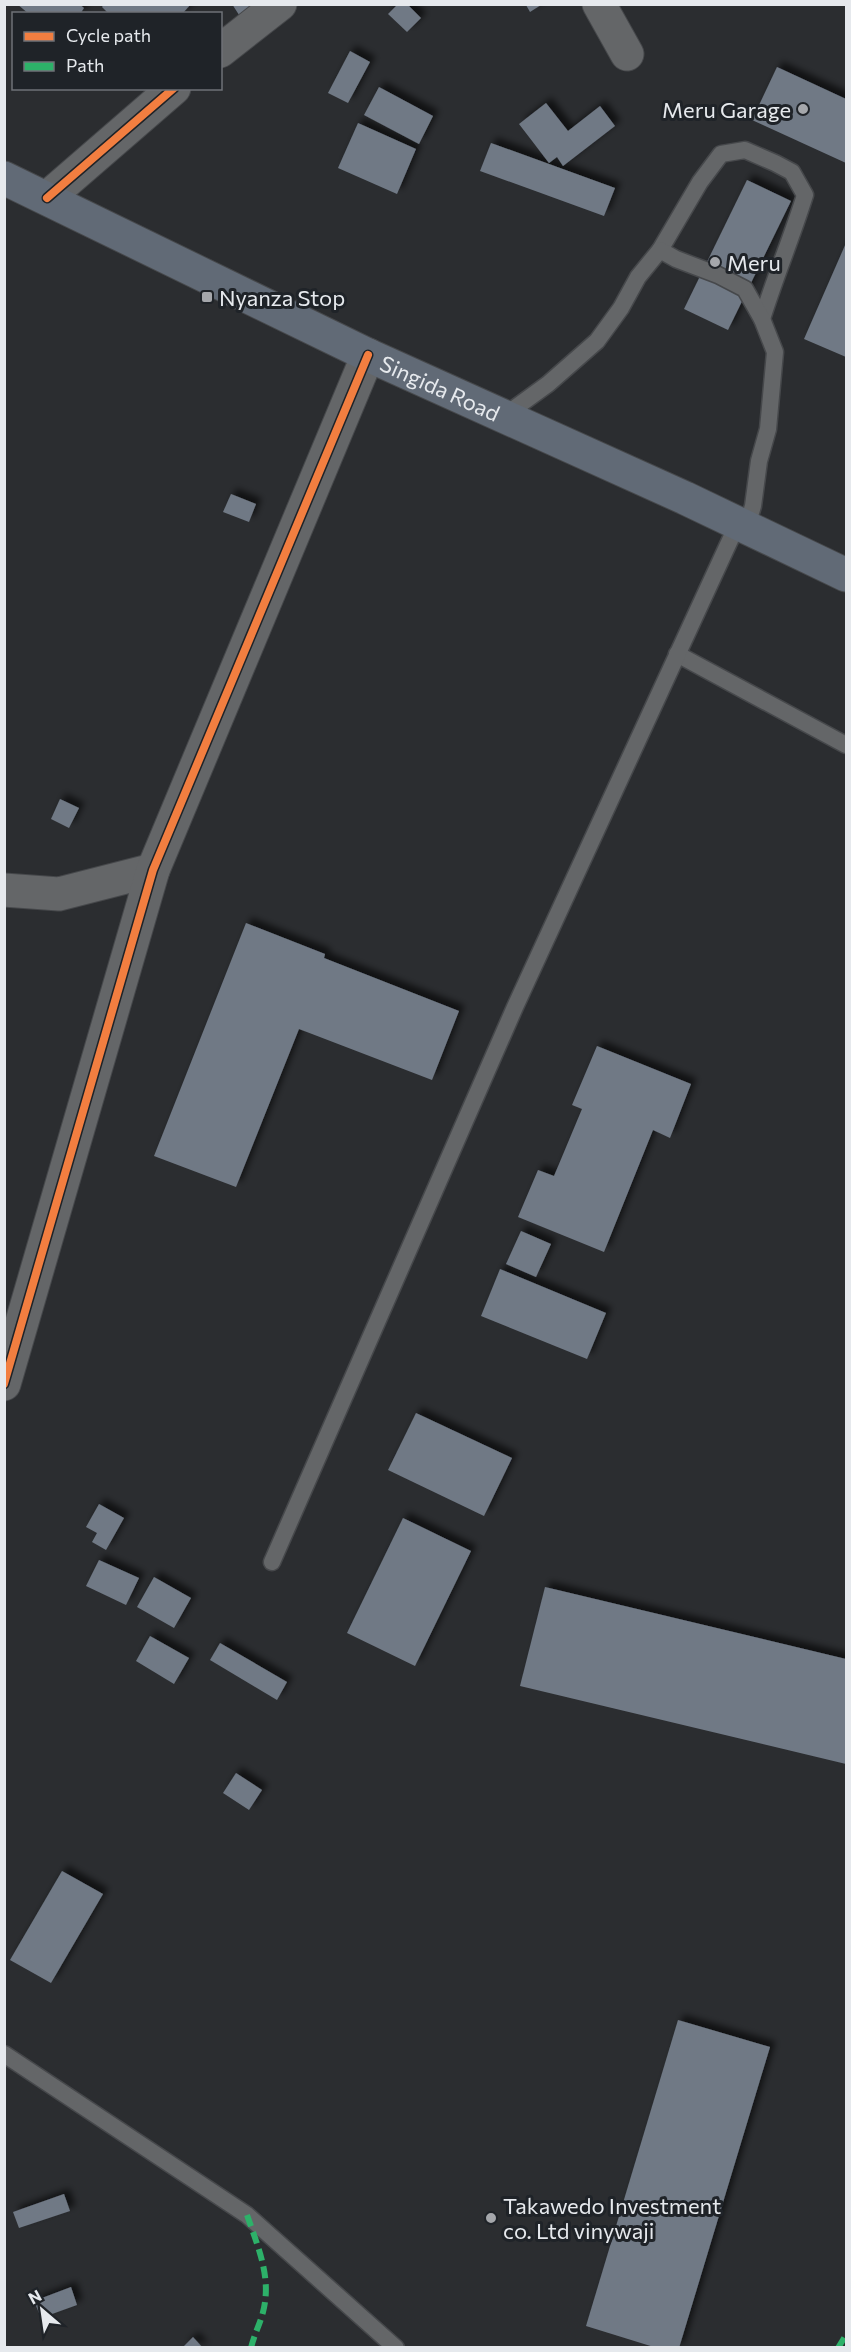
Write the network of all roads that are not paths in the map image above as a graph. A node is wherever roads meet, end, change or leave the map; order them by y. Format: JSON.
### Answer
{"nodes":[{"id":1,"x":280,"y":4,"type":"edge"},
{"id":2,"x":599,"y":4,"type":"edge"},
{"id":3,"x":222,"y":49,"type":"edge"},
{"id":4,"x":627,"y":54,"type":"dead end"},
{"id":5,"x":172,"y":90,"type":"edge"},
{"id":6,"x":4,"y":178,"type":"edge"},
{"id":7,"x":47,"y":198,"type":"junction"},
{"id":8,"x":660,"y":250,"type":"junction"},
{"id":9,"x":762,"y":319,"type":"junction"},
{"id":10,"x":369,"y":355,"type":"junction"},
{"id":11,"x":504,"y":416,"type":"junction"},
{"id":12,"x":742,"y":527,"type":"junction"},
{"id":13,"x":846,"y":575,"type":"edge"},
{"id":14,"x":677,"y":654,"type":"junction"},
{"id":15,"x":846,"y":745,"type":"edge"},
{"id":16,"x":153,"y":870,"type":"junction"},
{"id":17,"x":4,"y":890,"type":"edge"},
{"id":18,"x":4,"y":1384,"type":"edge"},
{"id":19,"x":272,"y":1562,"type":"dead end"},
{"id":20,"x":4,"y":2054,"type":"edge"},
{"id":21,"x":396,"y":2348,"type":"edge"}],
"edges":[{"from":1,"to":3,"type":"street"},
{"from":2,"to":4,"type":"street"},
{"from":5,"to":7,"type":"street"},
{"from":6,"to":7,"type":"highway","name":"Singida Road"},
{"from":7,"to":10,"type":"highway","name":"Singida Road"},
{"from":8,"to":9,"type":"lane"},
{"from":8,"to":9,"type":"lane"},
{"from":8,"to":11,"type":"lane"},
{"from":9,"to":12,"type":"lane"},
{"from":10,"to":11,"type":"highway","name":"Singida Road"},
{"from":10,"to":16,"type":"street"},
{"from":11,"to":12,"type":"highway","name":"Singida Road"},
{"from":12,"to":13,"type":"highway","name":"Singida Road"},
{"from":12,"to":14,"type":"lane"},
{"from":14,"to":15,"type":"lane"},
{"from":14,"to":19,"type":"lane"},
{"from":16,"to":17,"type":"street"},
{"from":16,"to":18,"type":"street"},
{"from":20,"to":21,"type":"lane"}]}
